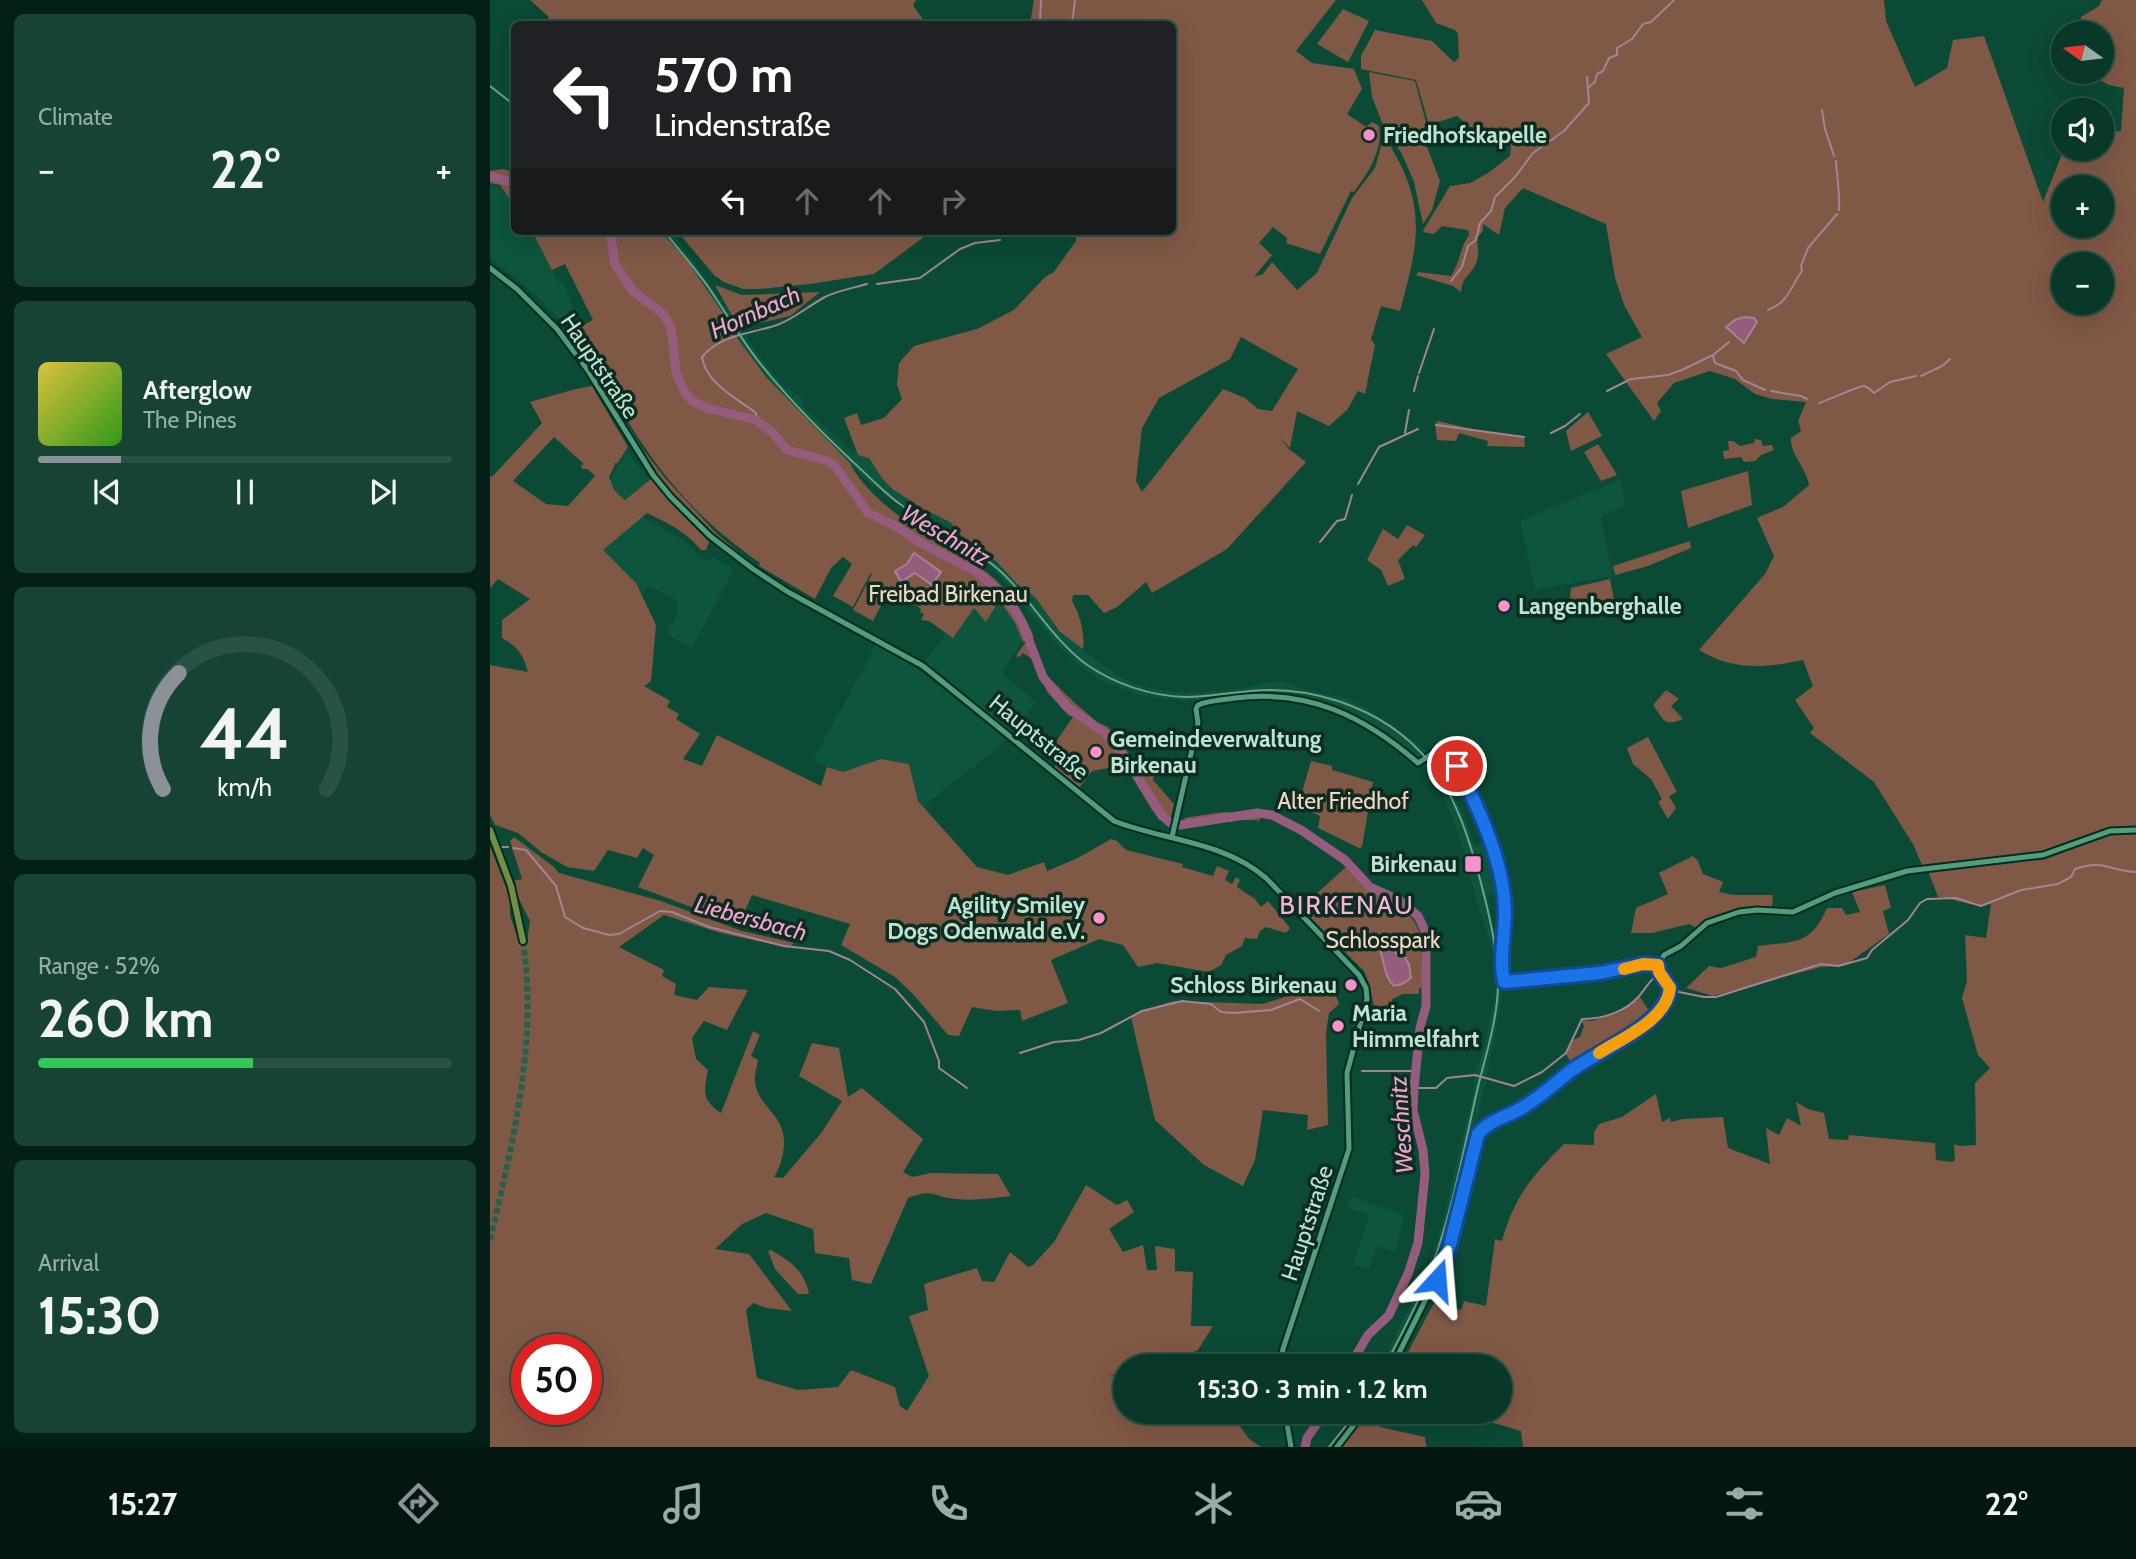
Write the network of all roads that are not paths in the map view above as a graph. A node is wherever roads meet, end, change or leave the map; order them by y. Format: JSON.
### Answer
{"nodes":[{"id":1,"x":490,"y":268,"type":"edge"},
{"id":2,"x":490,"y":830,"type":"edge"},
{"id":3,"x":2136,"y":830,"type":"edge"},
{"id":4,"x":1172,"y":837,"type":"junction"},
{"id":5,"x":523,"y":941,"type":"tunnel mouth"},
{"id":6,"x":1658,"y":965,"type":"junction"},
{"id":7,"x":1282,"y":1354,"type":"edge"},
{"id":8,"x":1399,"y":1354,"type":"edge"},
{"id":9,"x":1287,"y":1424,"type":"edge"},
{"id":10,"x":1355,"y":1424,"type":"edge"},
{"id":11,"x":1290,"y":1447,"type":"edge"},
{"id":12,"x":1337,"y":1447,"type":"edge"}],
"edges":[{"from":1,"to":4,"type":"main road","name":"Hauptstraße"},
{"from":2,"to":5,"type":"main road"},
{"from":3,"to":6,"type":"main road"},
{"from":4,"to":6,"type":"main road"},
{"from":4,"to":7,"type":"main road","name":"Hauptstraße"},
{"from":6,"to":8,"type":"main road"},
{"from":9,"to":11,"type":"main road"},
{"from":10,"to":12,"type":"main road"}]}
